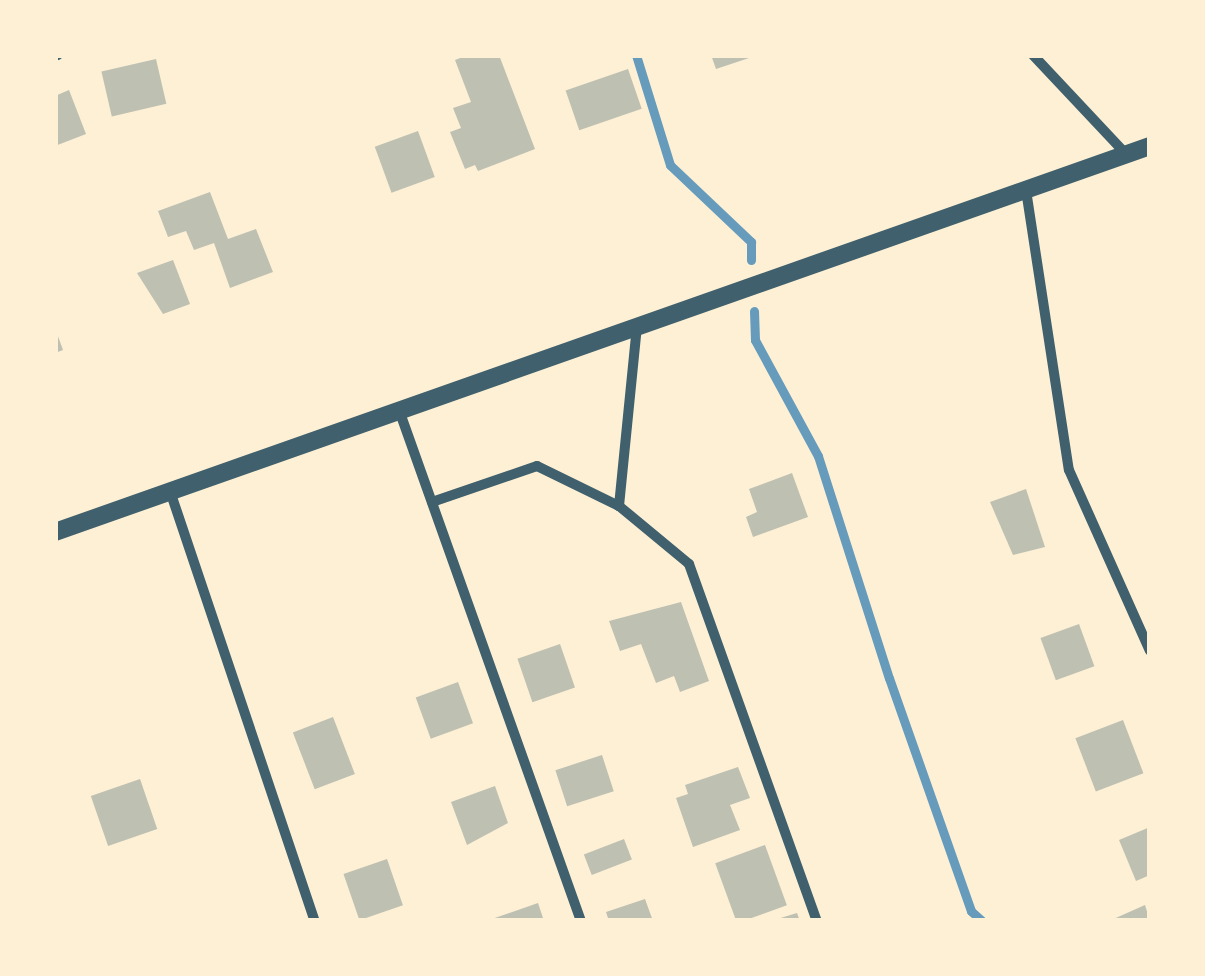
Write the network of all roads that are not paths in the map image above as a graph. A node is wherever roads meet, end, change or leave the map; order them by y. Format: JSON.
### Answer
{"nodes":[{"id":1,"x":1033,"y":55,"type":"edge"},
{"id":2,"x":1150,"y":146,"type":"edge"},
{"id":3,"x":1128,"y":155,"type":"junction"},
{"id":4,"x":1026,"y":190,"type":"junction"},
{"id":5,"x":637,"y":326,"type":"junction"},
{"id":6,"x":398,"y":409,"type":"junction"},
{"id":7,"x":170,"y":489,"type":"junction"},
{"id":8,"x":432,"y":502,"type":"junction"},
{"id":9,"x":619,"y":506,"type":"junction"},
{"id":10,"x":55,"y":532,"type":"edge"},
{"id":11,"x":1150,"y":651,"type":"edge"},
{"id":12,"x":315,"y":921,"type":"edge"},
{"id":13,"x":582,"y":921,"type":"edge"},
{"id":14,"x":817,"y":921,"type":"edge"}],
"edges":[{"from":1,"to":3,"type":"street"},
{"from":2,"to":3,"type":"street"},
{"from":3,"to":4,"type":"street"},
{"from":4,"to":5,"type":"street"},
{"from":4,"to":11,"type":"street"},
{"from":5,"to":6,"type":"street"},
{"from":5,"to":9,"type":"street"},
{"from":6,"to":7,"type":"street"},
{"from":6,"to":8,"type":"street"},
{"from":7,"to":10,"type":"street"},
{"from":7,"to":12,"type":"street"},
{"from":8,"to":9,"type":"street"},
{"from":8,"to":13,"type":"street"},
{"from":9,"to":14,"type":"street"}]}
